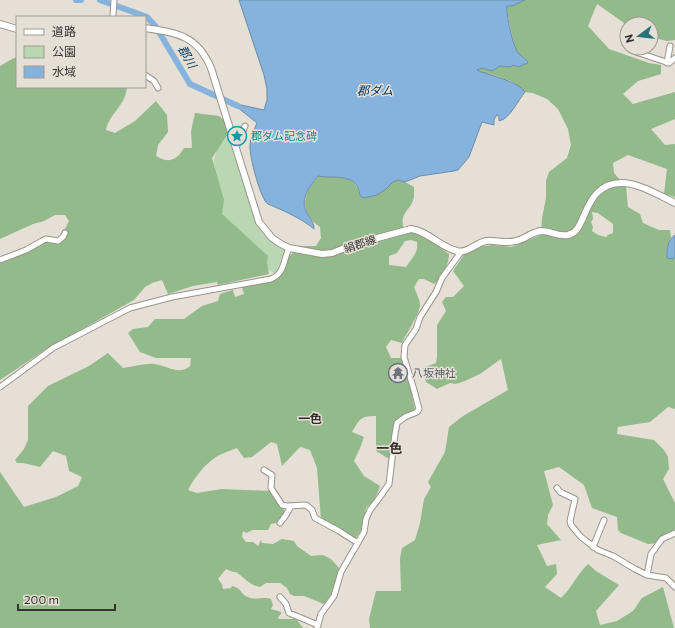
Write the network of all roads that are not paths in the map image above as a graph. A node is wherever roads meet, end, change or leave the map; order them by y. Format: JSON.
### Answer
{"nodes":[{"id":1,"x":114,"y":4,"type":"edge"},
{"id":2,"x":113,"y":16,"type":"edge"},
{"id":3,"x":0,"y":24,"type":"edge"},
{"id":4,"x":146,"y":28,"type":"edge"},
{"id":5,"x":16,"y":29,"type":"edge"},
{"id":6,"x":670,"y":46,"type":"dead end"},
{"id":7,"x":647,"y":56,"type":"edge"},
{"id":8,"x":675,"y":58,"type":"edge"},
{"id":9,"x":667,"y":63,"type":"junction"},
{"id":10,"x":146,"y":76,"type":"edge"},
{"id":11,"x":158,"y":88,"type":"dead end"},
{"id":12,"x":245,"y":126,"type":"dead end"},
{"id":13,"x":236,"y":148,"type":"junction"},
{"id":14,"x":675,"y":203,"type":"edge"},
{"id":15,"x":65,"y":233,"type":"dead end"},
{"id":16,"x":289,"y":248,"type":"junction"},
{"id":17,"x":461,"y":252,"type":"junction"},
{"id":18,"x":0,"y":260,"type":"edge"},
{"id":19,"x":0,"y":387,"type":"edge"},
{"id":20,"x":264,"y":470,"type":"dead end"},
{"id":21,"x":557,"y":488,"type":"dead end"},
{"id":22,"x":291,"y":506,"type":"junction"},
{"id":23,"x":604,"y":520,"type":"dead end"},
{"id":24,"x":280,"y":523,"type":"dead end"},
{"id":25,"x":675,"y":533,"type":"edge"},
{"id":26,"x":358,"y":543,"type":"junction"},
{"id":27,"x":593,"y":547,"type":"junction"},
{"id":28,"x":648,"y":575,"type":"junction"},
{"id":29,"x":675,"y":587,"type":"edge"},
{"id":30,"x":280,"y":596,"type":"dead end"},
{"id":31,"x":317,"y":626,"type":"edge"}],
"edges":[{"from":1,"to":2,"type":"street"},
{"from":3,"to":5,"type":"main road"},
{"from":4,"to":13,"type":"main road","name":"絹郡線"},
{"from":6,"to":9,"type":"street"},
{"from":7,"to":9,"type":"street"},
{"from":8,"to":9,"type":"street"},
{"from":10,"to":11,"type":"street"},
{"from":12,"to":13,"type":"street"},
{"from":13,"to":16,"type":"main road","name":"絹郡線"},
{"from":14,"to":17,"type":"main road"},
{"from":15,"to":18,"type":"street"},
{"from":16,"to":17,"type":"main road","name":"絹郡線"},
{"from":16,"to":19,"type":"street"},
{"from":17,"to":26,"type":"street"},
{"from":20,"to":22,"type":"street"},
{"from":21,"to":27,"type":"street"},
{"from":22,"to":24,"type":"street"},
{"from":22,"to":26,"type":"street"},
{"from":23,"to":27,"type":"street"},
{"from":25,"to":28,"type":"street"},
{"from":26,"to":31,"type":"street"},
{"from":27,"to":28,"type":"street"},
{"from":28,"to":29,"type":"street"},
{"from":30,"to":31,"type":"street"}]}
